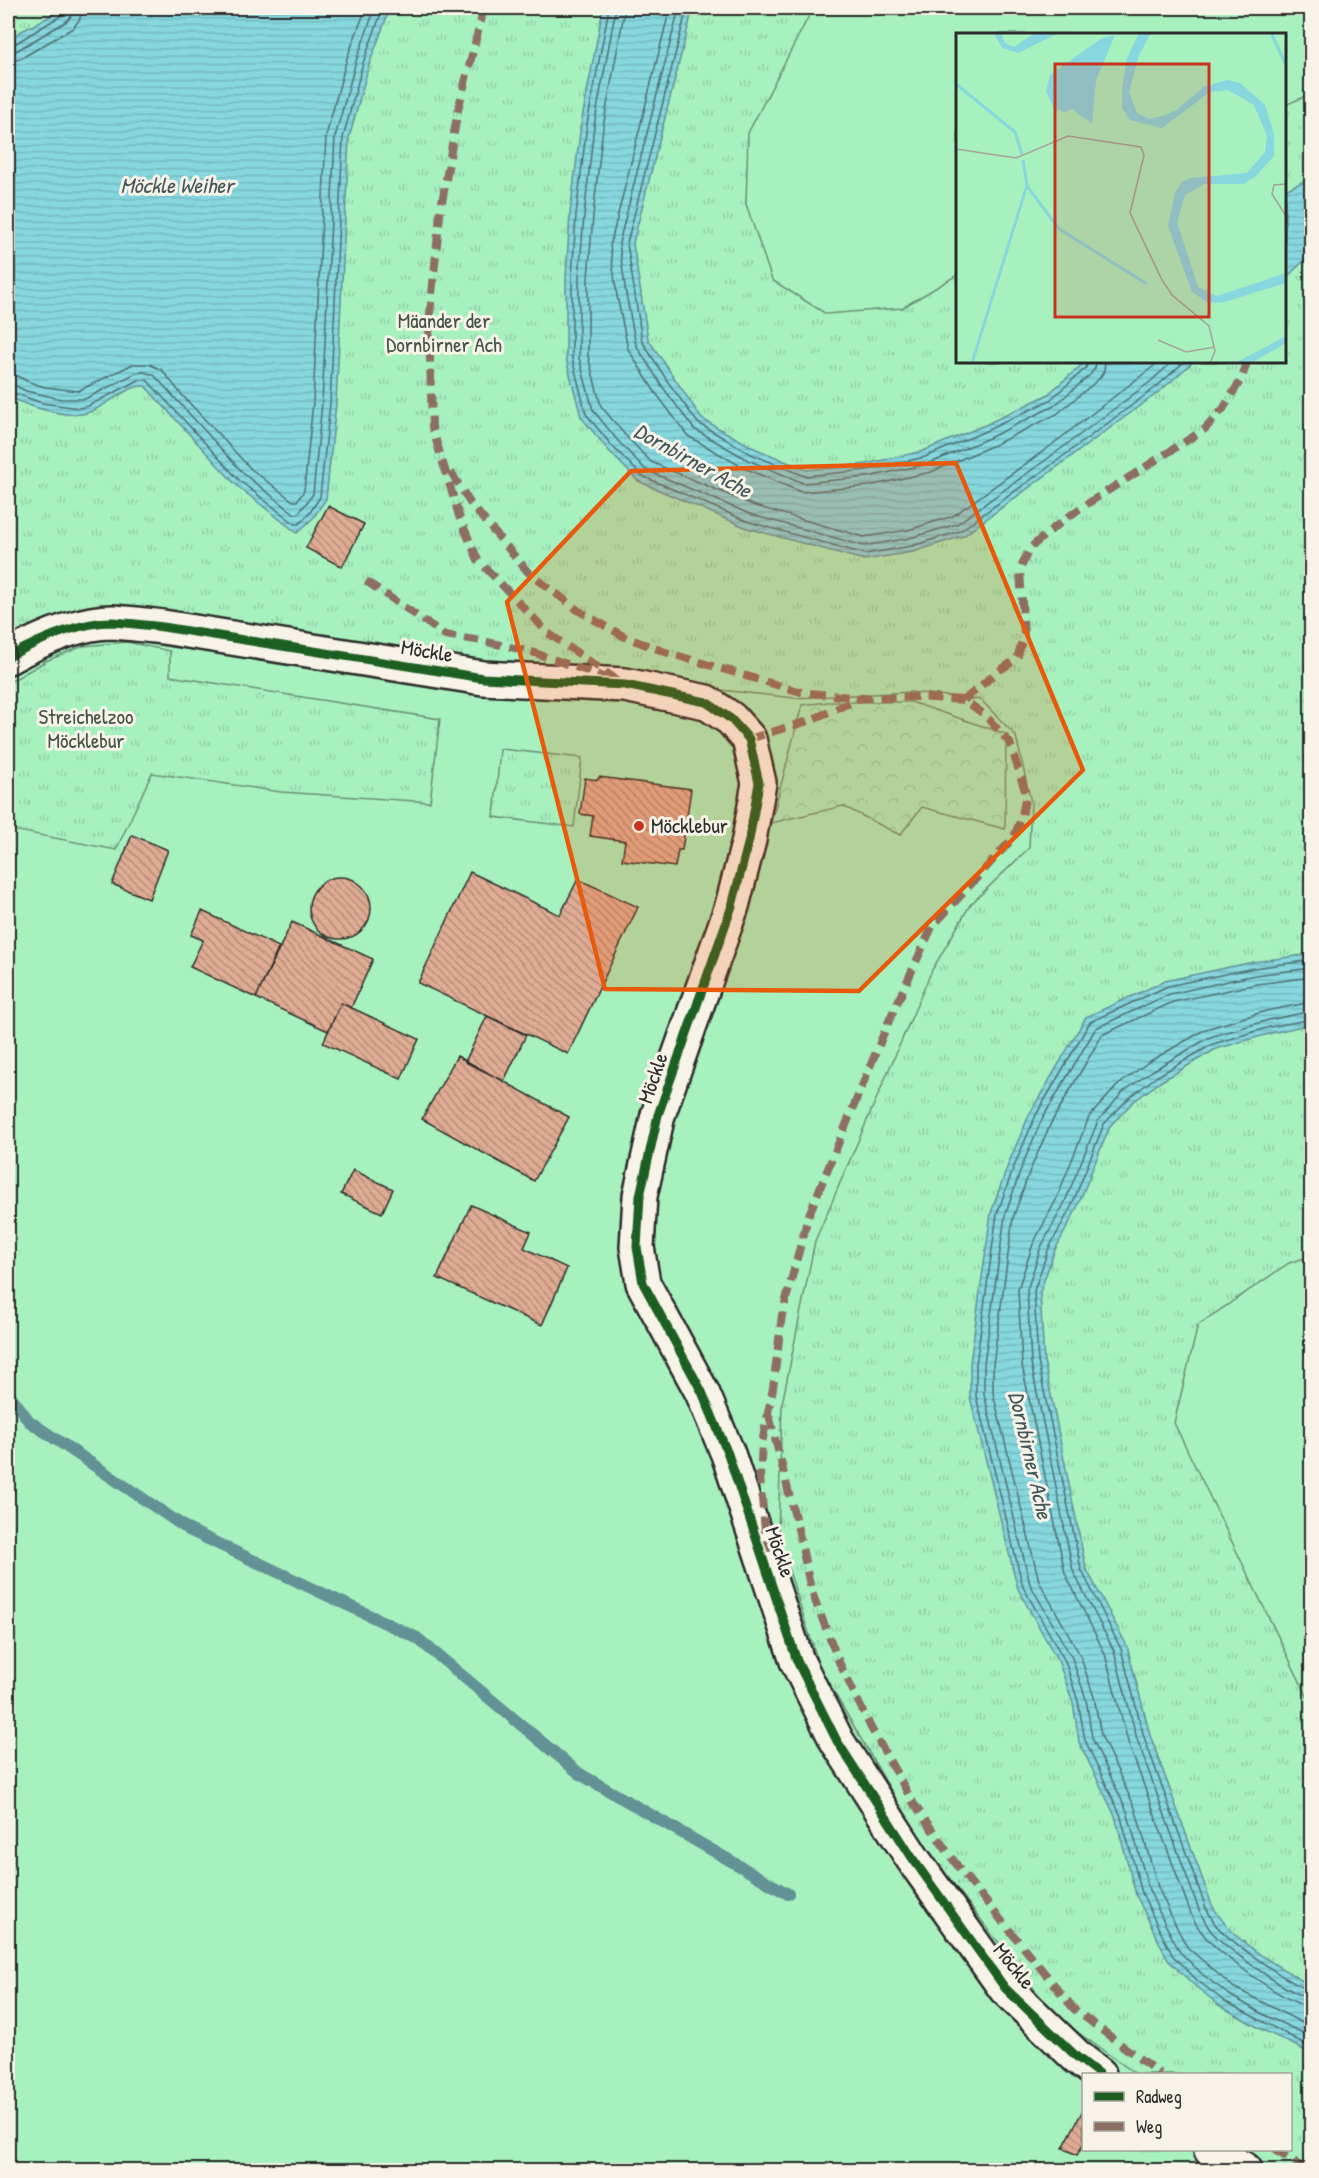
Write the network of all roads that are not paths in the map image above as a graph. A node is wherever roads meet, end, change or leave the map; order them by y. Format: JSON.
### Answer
{"nodes":[{"id":1,"x":8,"y":657,"type":"edge"},
{"id":2,"x":1098,"y":2073,"type":"edge"},
{"id":3,"x":1213,"y":2151,"type":"edge"},
{"id":4,"x":1245,"y":2170,"type":"edge"}],
"edges":[{"from":1,"to":2,"type":"street","name":"Möckle"},
{"from":3,"to":4,"type":"street"}]}
